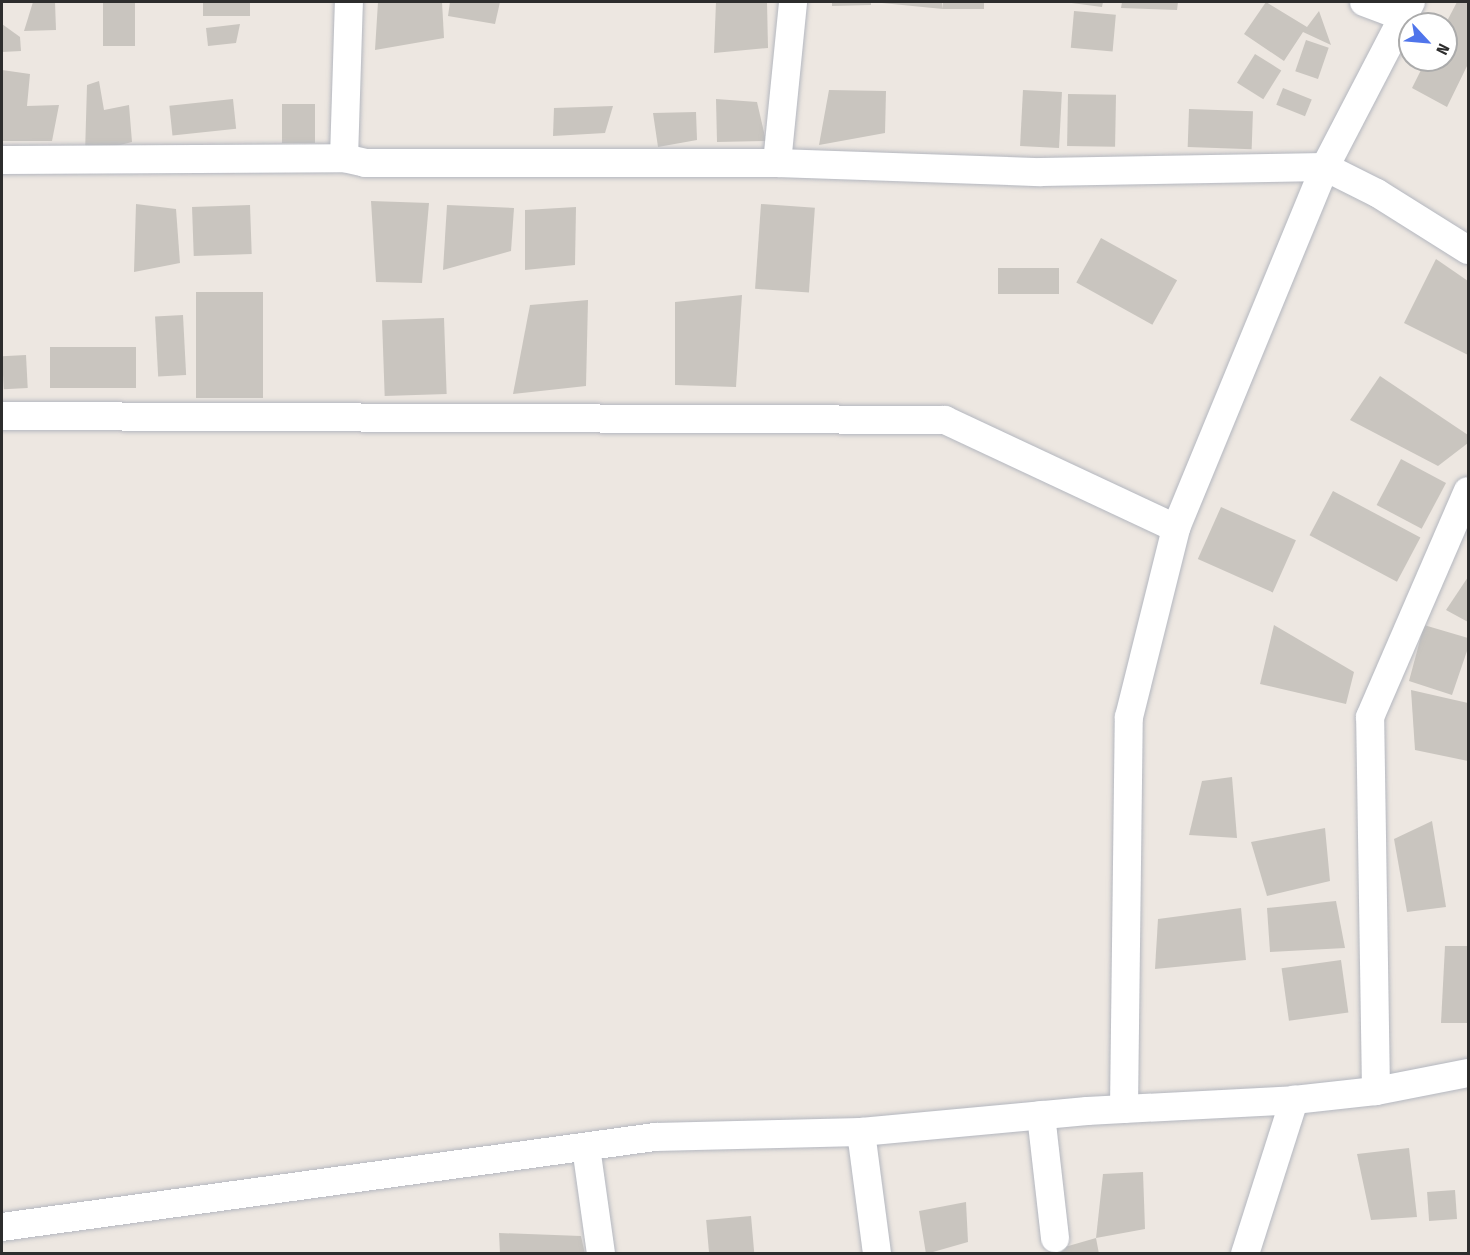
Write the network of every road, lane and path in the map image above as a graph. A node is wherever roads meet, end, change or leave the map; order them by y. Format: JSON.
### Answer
{"nodes":[{"id":1,"x":349,"y":2,"type":"edge"},
{"id":2,"x":793,"y":2,"type":"edge"},
{"id":3,"x":1364,"y":2,"type":"edge"},
{"id":4,"x":1408,"y":9,"type":"edge"},
{"id":5,"x":344,"y":158,"type":"junction"},
{"id":6,"x":2,"y":160,"type":"edge"},
{"id":7,"x":777,"y":163,"type":"junction"},
{"id":8,"x":1325,"y":167,"type":"junction"},
{"id":9,"x":1468,"y":249,"type":"edge"},
{"id":10,"x":2,"y":416,"type":"edge"},
{"id":11,"x":1468,"y":491,"type":"edge"},
{"id":12,"x":1176,"y":528,"type":"junction"},
{"id":13,"x":1468,"y":1073,"type":"edge"},
{"id":14,"x":1376,"y":1091,"type":"junction"},
{"id":15,"x":1294,"y":1100,"type":"junction"},
{"id":16,"x":1124,"y":1108,"type":"junction"},
{"id":17,"x":1041,"y":1115,"type":"junction"},
{"id":18,"x":861,"y":1132,"type":"junction"},
{"id":19,"x":586,"y":1147,"type":"junction"},
{"id":20,"x":2,"y":1227,"type":"edge"},
{"id":21,"x":1055,"y":1238,"type":"dead end"},
{"id":22,"x":601,"y":1254,"type":"edge"},
{"id":23,"x":877,"y":1254,"type":"edge"},
{"id":24,"x":1245,"y":1254,"type":"edge"}],
"edges":[{"from":1,"to":5,"type":"street"},
{"from":2,"to":7,"type":"street"},
{"from":3,"to":4,"type":"street"},
{"from":4,"to":8,"type":"street"},
{"from":5,"to":6,"type":"street"},
{"from":5,"to":7,"type":"street"},
{"from":7,"to":8,"type":"street"},
{"from":8,"to":9,"type":"street"},
{"from":8,"to":12,"type":"street"},
{"from":10,"to":12,"type":"street"},
{"from":11,"to":14,"type":"street"},
{"from":12,"to":16,"type":"street"},
{"from":13,"to":14,"type":"street"},
{"from":14,"to":15,"type":"street"},
{"from":15,"to":16,"type":"street"},
{"from":15,"to":24,"type":"street"},
{"from":16,"to":17,"type":"street"},
{"from":17,"to":18,"type":"street"},
{"from":17,"to":21,"type":"street"},
{"from":18,"to":19,"type":"street"},
{"from":18,"to":23,"type":"street"},
{"from":19,"to":20,"type":"street"},
{"from":19,"to":22,"type":"street"}]}
